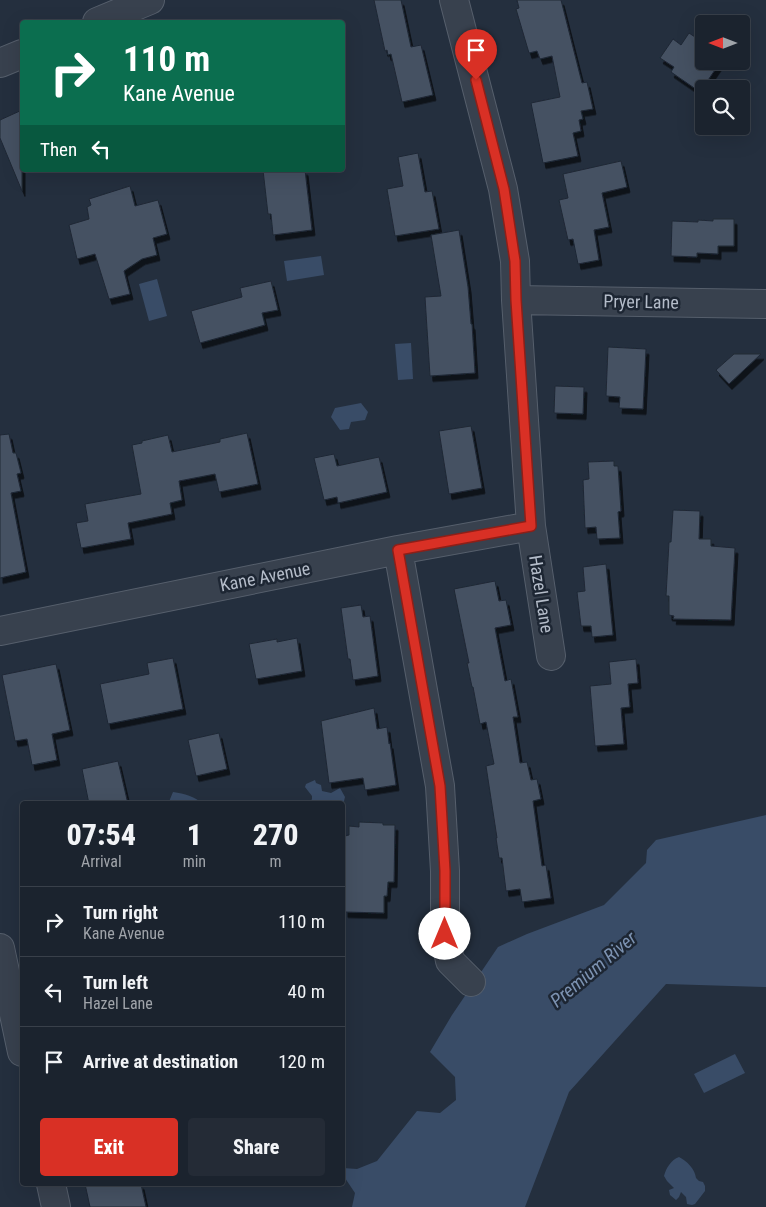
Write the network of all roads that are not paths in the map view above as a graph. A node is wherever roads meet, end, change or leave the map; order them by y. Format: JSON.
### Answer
{"nodes":[{"id":1,"x":150,"y":0,"type":"edge"},
{"id":2,"x":454,"y":0,"type":"edge"},
{"id":3,"x":102,"y":20,"type":"edge"},
{"id":4,"x":20,"y":55,"type":"edge"},
{"id":5,"x":0,"y":63,"type":"edge"},
{"id":6,"x":516,"y":300,"type":"junction"},
{"id":7,"x":766,"y":304,"type":"edge"},
{"id":8,"x":531,"y":526,"type":"junction"},
{"id":9,"x":398,"y":550,"type":"junction"},
{"id":10,"x":0,"y":631,"type":"edge"},
{"id":11,"x":550,"y":656,"type":"dead end"},
{"id":12,"x":0,"y":948,"type":"edge"},
{"id":13,"x":471,"y":982,"type":"dead end"},
{"id":14,"x":20,"y":1043,"type":"edge"},
{"id":15,"x":51,"y":1186,"type":"edge"},
{"id":16,"x":56,"y":1207,"type":"edge"}],
"edges":[{"from":1,"to":3,"type":"street"},
{"from":2,"to":6,"type":"street","name":"Hazel Lane"},
{"from":4,"to":5,"type":"street"},
{"from":6,"to":7,"type":"street","name":"Pryer Lane"},
{"from":6,"to":8,"type":"street","name":"Hazel Lane"},
{"from":8,"to":9,"type":"street","name":"Kane Avenue"},
{"from":8,"to":11,"type":"street","name":"Hazel Lane"},
{"from":9,"to":10,"type":"street","name":"Kane Avenue"},
{"from":9,"to":13,"type":"street"},
{"from":12,"to":14,"type":"street"},
{"from":15,"to":16,"type":"street"}]}
